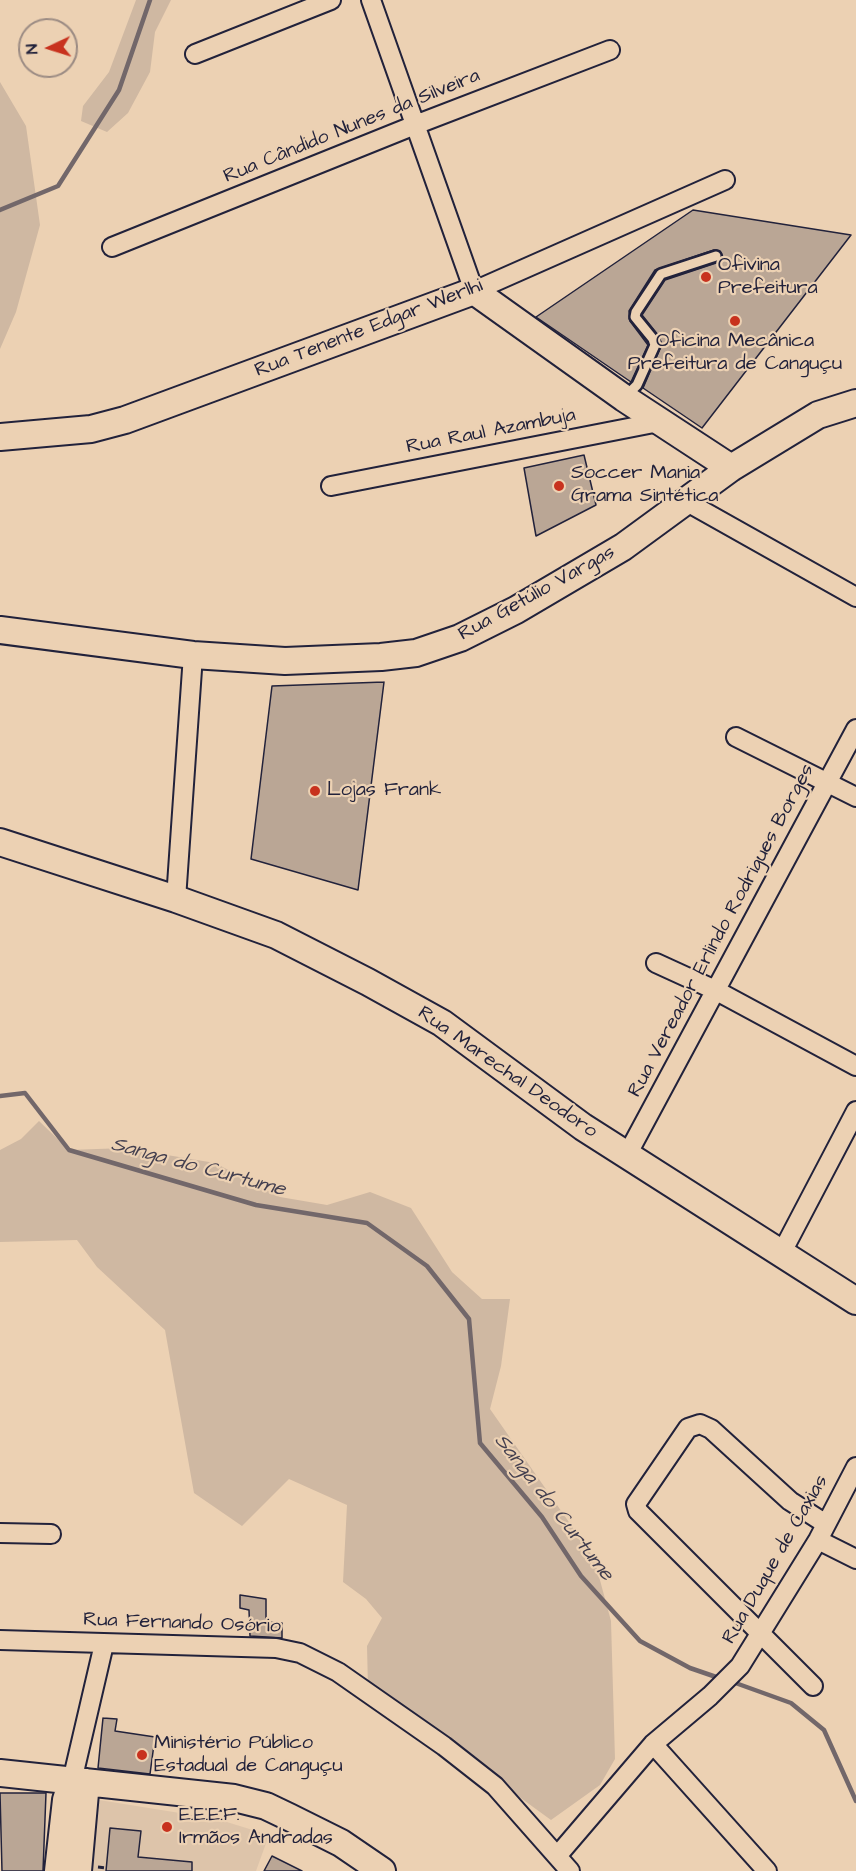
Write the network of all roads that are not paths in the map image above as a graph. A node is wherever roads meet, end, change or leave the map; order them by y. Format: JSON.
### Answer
{"nodes":[{"id":1,"x":331,"y":0,"type":"edge"},
{"id":2,"x":371,"y":0,"type":"edge"},
{"id":3,"x":610,"y":50,"type":"dead end"},
{"id":4,"x":195,"y":54,"type":"dead end"},
{"id":5,"x":415,"y":125,"type":"junction"},
{"id":6,"x":725,"y":180,"type":"dead end"},
{"id":7,"x":112,"y":247,"type":"dead end"},
{"id":8,"x":716,"y":256,"type":"dead end"},
{"id":9,"x":474,"y":291,"type":"junction"},
{"id":10,"x":624,"y":398,"type":"junction"},
{"id":11,"x":856,"y":403,"type":"edge"},
{"id":12,"x":659,"y":422,"type":"junction"},
{"id":13,"x":0,"y":437,"type":"edge"},
{"id":14,"x":731,"y":468,"type":"junction"},
{"id":15,"x":331,"y":486,"type":"dead end"},
{"id":16,"x":687,"y":502,"type":"junction"},
{"id":17,"x":856,"y":597,"type":"edge"},
{"id":18,"x":0,"y":630,"type":"edge"},
{"id":19,"x":193,"y":656,"type":"junction"},
{"id":20,"x":856,"y":729,"type":"edge"},
{"id":21,"x":736,"y":737,"type":"dead end"},
{"id":22,"x":827,"y":782,"type":"junction"},
{"id":23,"x":856,"y":797,"type":"edge"},
{"id":24,"x":0,"y":842,"type":"edge"},
{"id":25,"x":176,"y":899,"type":"junction"},
{"id":26,"x":656,"y":963,"type":"dead end"},
{"id":27,"x":715,"y":990,"type":"junction"},
{"id":28,"x":856,"y":1066,"type":"edge"},
{"id":29,"x":856,"y":1111,"type":"edge"},
{"id":30,"x":627,"y":1155,"type":"junction"},
{"id":31,"x":781,"y":1254,"type":"junction"},
{"id":32,"x":856,"y":1301,"type":"edge"},
{"id":33,"x":856,"y":1467,"type":"edge"},
{"id":34,"x":822,"y":1532,"type":"junction"},
{"id":35,"x":0,"y":1533,"type":"edge"},
{"id":36,"x":51,"y":1534,"type":"dead end"},
{"id":37,"x":856,"y":1559,"type":"edge"},
{"id":38,"x":761,"y":1636,"type":"junction"},
{"id":39,"x":0,"y":1640,"type":"edge"},
{"id":40,"x":104,"y":1644,"type":"junction"},
{"id":41,"x":813,"y":1686,"type":"dead end"},
{"id":42,"x":653,"y":1744,"type":"junction"},
{"id":43,"x":0,"y":1773,"type":"edge"},
{"id":44,"x":79,"y":1774,"type":"junction"},
{"id":45,"x":68,"y":1862,"type":"edge"},
{"id":46,"x":565,"y":1866,"type":"edge"},
{"id":47,"x":382,"y":1871,"type":"edge"},
{"id":48,"x":767,"y":1871,"type":"edge"}],
"edges":[{"from":1,"to":4,"type":"street"},
{"from":2,"to":5,"type":"street"},
{"from":3,"to":5,"type":"street","name":"Rua Cândido Nunes da Silveira"},
{"from":5,"to":7,"type":"street","name":"Rua Cândido Nunes da Silveira"},
{"from":5,"to":9,"type":"street"},
{"from":6,"to":9,"type":"street","name":"Rua Tenente Edgar Werlhi"},
{"from":8,"to":10,"type":"lane"},
{"from":9,"to":10,"type":"street"},
{"from":9,"to":13,"type":"street","name":"Rua Tenente Edgar Werlhi"},
{"from":10,"to":12,"type":"street"},
{"from":11,"to":14,"type":"street","name":"Rua Getúlio Vargas"},
{"from":12,"to":14,"type":"street"},
{"from":12,"to":15,"type":"street","name":"Rua Raul Azambuja"},
{"from":14,"to":16,"type":"street","name":"Rua Getúlio Vargas"},
{"from":16,"to":17,"type":"street"},
{"from":16,"to":19,"type":"street","name":"Rua Getúlio Vargas"},
{"from":18,"to":19,"type":"street","name":"Rua Getúlio Vargas"},
{"from":19,"to":25,"type":"street"},
{"from":20,"to":22,"type":"street","name":"Rua Vereador Erlindo Rodrigues Borges"},
{"from":21,"to":22,"type":"street"},
{"from":22,"to":23,"type":"street"},
{"from":22,"to":27,"type":"street","name":"Rua Vereador Erlindo Rodrigues Borges"},
{"from":24,"to":25,"type":"street","name":"Rua Marechal Deodoro"},
{"from":25,"to":30,"type":"street","name":"Rua Marechal Deodoro"},
{"from":26,"to":27,"type":"street"},
{"from":27,"to":28,"type":"street"},
{"from":27,"to":30,"type":"street","name":"Rua Vereador Erlindo Rodrigues Borges"},
{"from":29,"to":31,"type":"street"},
{"from":30,"to":31,"type":"street","name":"Rua Marechal Deodoro"},
{"from":31,"to":32,"type":"street","name":"Rua Marechal Deodoro"},
{"from":33,"to":34,"type":"street","name":"Rua Duque de Caxias"},
{"from":34,"to":37,"type":"street"},
{"from":34,"to":38,"type":"street","name":"Rua Duque de Caxias"},
{"from":34,"to":38,"type":"street"},
{"from":35,"to":36,"type":"street"},
{"from":38,"to":41,"type":"street"},
{"from":38,"to":42,"type":"street","name":"Rua Duque de Caxias"},
{"from":39,"to":40,"type":"street","name":"Rua Fernando Osório"},
{"from":40,"to":44,"type":"street"},
{"from":40,"to":46,"type":"street","name":"Rua Fernando Osório"},
{"from":42,"to":46,"type":"street","name":"Rua Duque de Caxias"},
{"from":42,"to":48,"type":"street"},
{"from":43,"to":44,"type":"street"},
{"from":44,"to":45,"type":"street"},
{"from":44,"to":47,"type":"street"}]}
